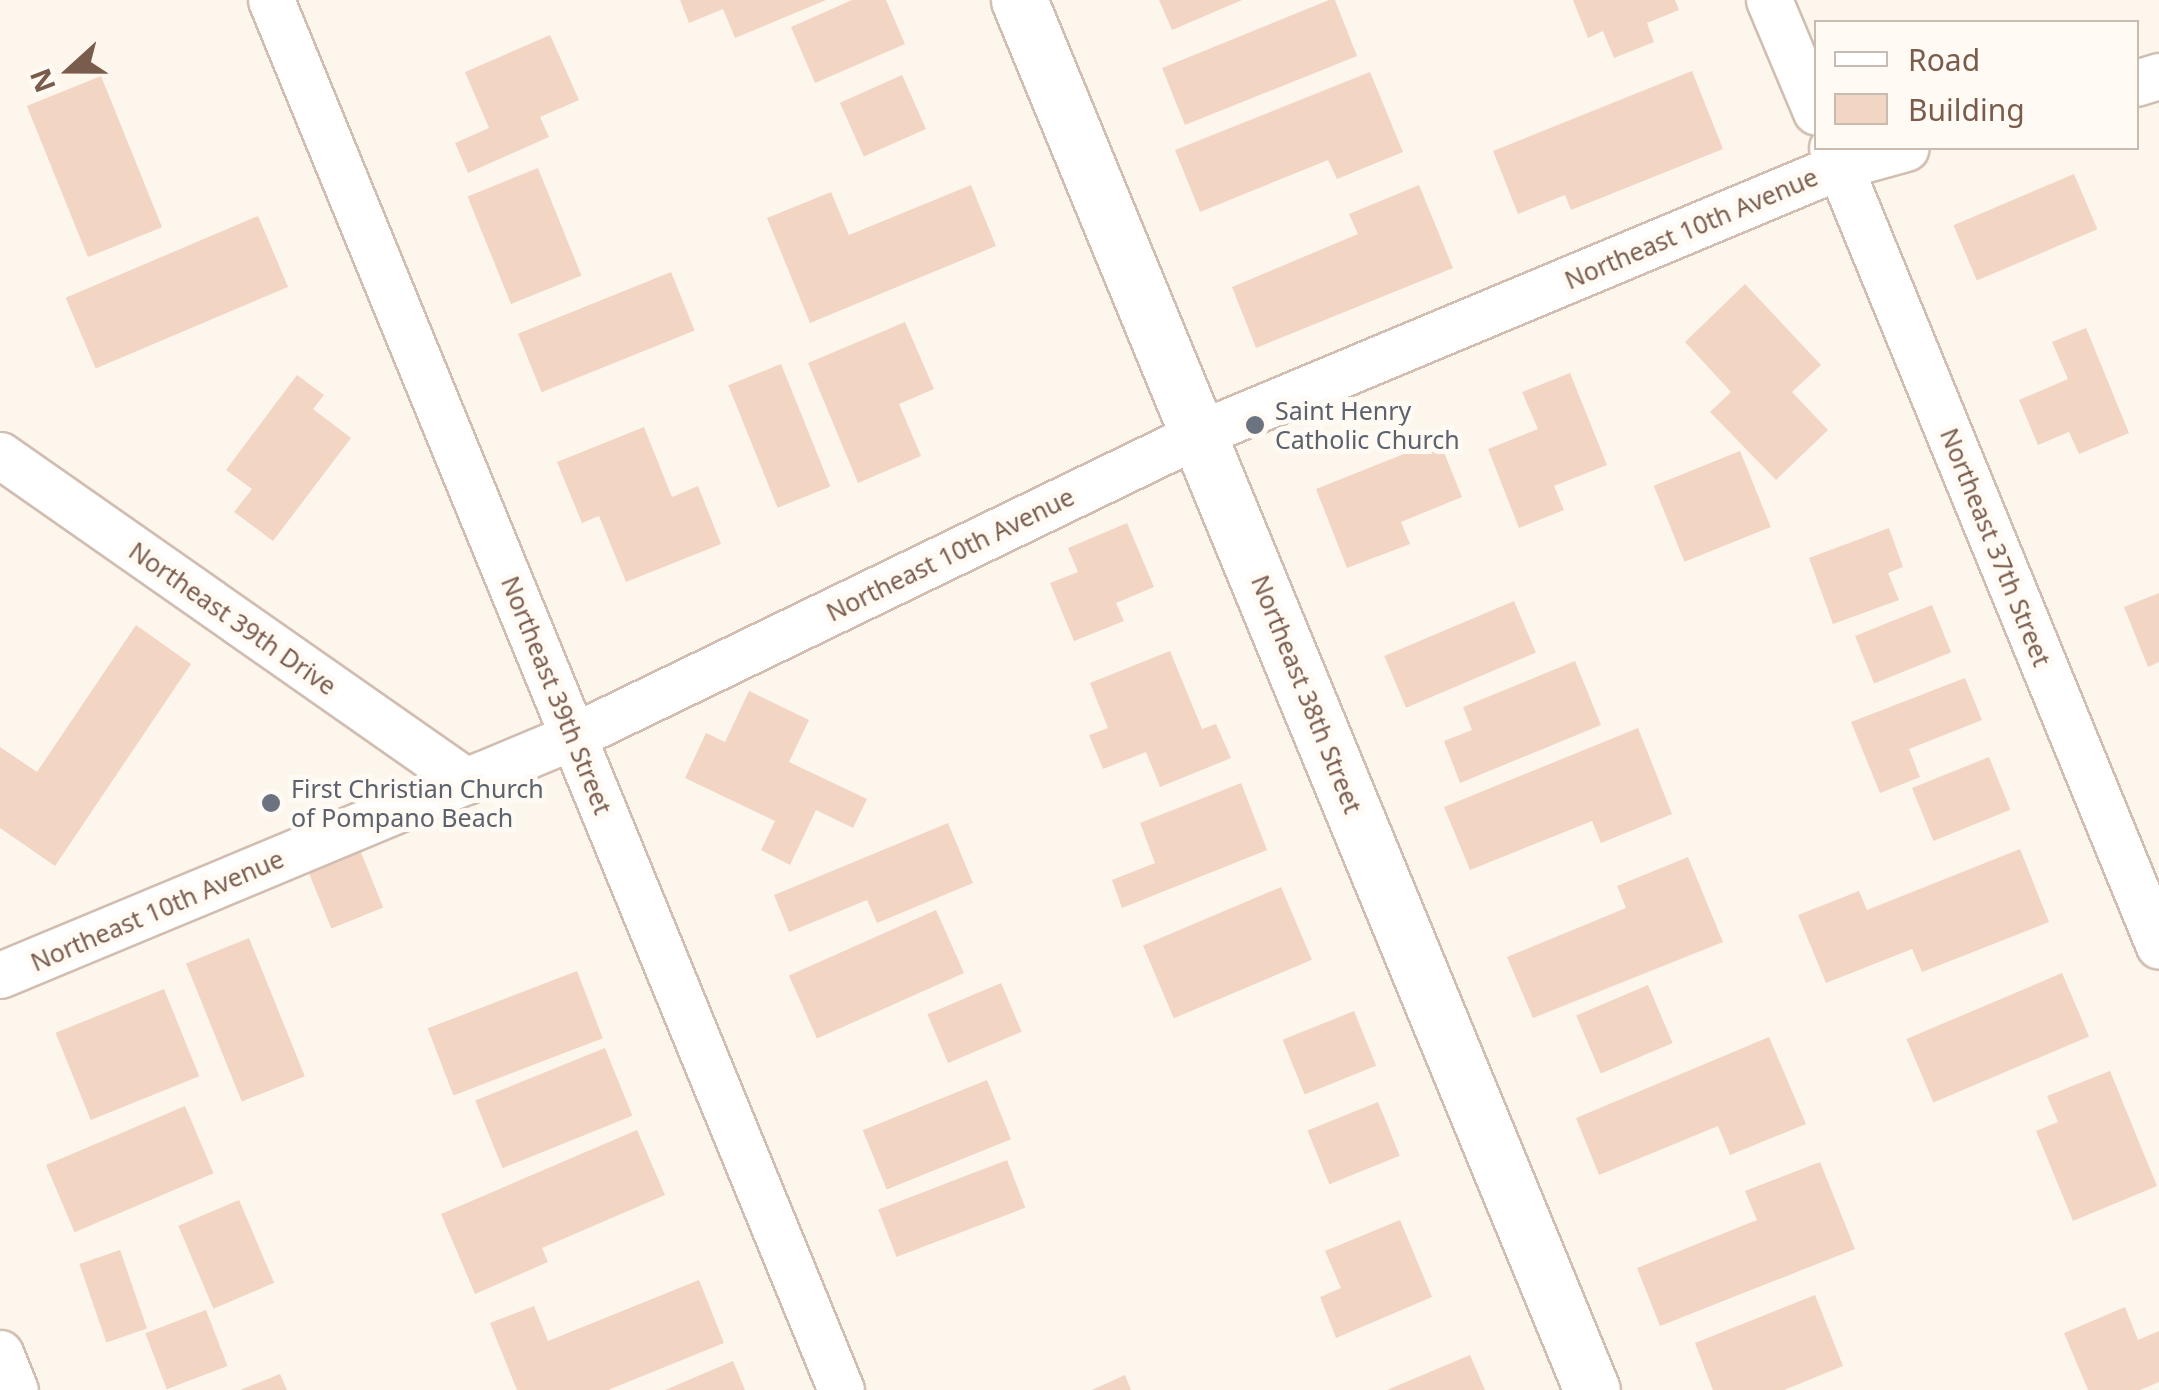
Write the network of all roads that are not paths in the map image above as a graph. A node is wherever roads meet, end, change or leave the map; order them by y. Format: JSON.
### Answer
{"nodes":[{"id":1,"x":271,"y":0,"type":"edge"},
{"id":2,"x":1019,"y":0,"type":"edge"},
{"id":3,"x":1769,"y":0,"type":"edge"},
{"id":4,"x":1814,"y":107,"type":"edge"},
{"id":5,"x":1890,"y":150,"type":"edge"},
{"id":6,"x":1836,"y":157,"type":"edge"},
{"id":7,"x":1201,"y":433,"type":"junction"},
{"id":8,"x":0,"y":454,"type":"edge"},
{"id":9,"x":574,"y":736,"type":"junction"},
{"id":10,"x":466,"y":781,"type":"junction"},
{"id":11,"x":2159,"y":946,"type":"edge"},
{"id":12,"x":0,"y":975,"type":"edge"},
{"id":13,"x":0,"y":1353,"type":"edge"},
{"id":14,"x":15,"y":1390,"type":"edge"},
{"id":15,"x":841,"y":1390,"type":"edge"},
{"id":16,"x":1592,"y":1390,"type":"edge"}],
"edges":[{"from":1,"to":9,"type":"street","name":"Northeast 39th Street"},
{"from":2,"to":7,"type":"street","name":"Northeast 38th Street"},
{"from":3,"to":4,"type":"street"},
{"from":5,"to":6,"type":"street","name":"Northeast 10th Avenue"},
{"from":6,"to":7,"type":"street","name":"Northeast 10th Avenue"},
{"from":6,"to":11,"type":"street","name":"Northeast 37th Street"},
{"from":7,"to":9,"type":"street","name":"Northeast 10th Avenue"},
{"from":7,"to":16,"type":"street","name":"Northeast 38th Street"},
{"from":8,"to":10,"type":"street","name":"Northeast 39th Drive"},
{"from":9,"to":10,"type":"street","name":"Northeast 10th Avenue"},
{"from":9,"to":15,"type":"street","name":"Northeast 39th Street"},
{"from":10,"to":12,"type":"street","name":"Northeast 10th Avenue"},
{"from":13,"to":14,"type":"street"}]}
